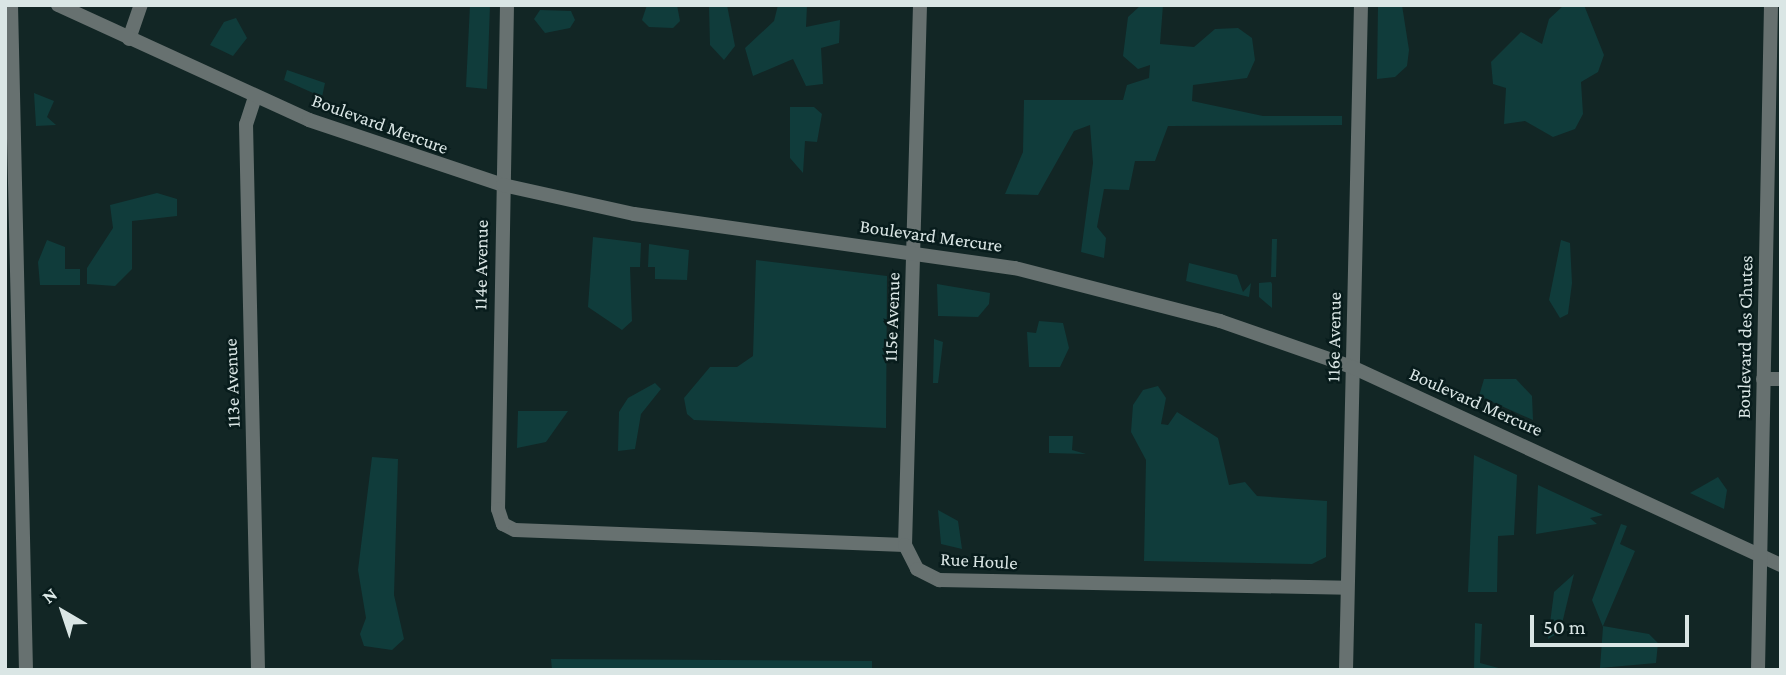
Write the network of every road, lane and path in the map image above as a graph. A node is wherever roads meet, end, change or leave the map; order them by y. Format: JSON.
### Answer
{"nodes":[{"id":1,"x":10,"y":5,"type":"edge"},
{"id":2,"x":58,"y":5,"type":"edge"},
{"id":3,"x":141,"y":5,"type":"edge"},
{"id":4,"x":507,"y":5,"type":"edge"},
{"id":5,"x":920,"y":5,"type":"edge"},
{"id":6,"x":1360,"y":5,"type":"edge"},
{"id":7,"x":1771,"y":5,"type":"edge"},
{"id":8,"x":129,"y":39,"type":"junction"},
{"id":9,"x":1775,"y":54,"type":"edge"},
{"id":10,"x":255,"y":97,"type":"junction"},
{"id":11,"x":502,"y":185,"type":"junction"},
{"id":12,"x":914,"y":251,"type":"junction"},
{"id":13,"x":1352,"y":367,"type":"junction"},
{"id":14,"x":1763,"y":379,"type":"junction"},
{"id":15,"x":1781,"y":379,"type":"edge"},
{"id":16,"x":905,"y":545,"type":"junction"},
{"id":17,"x":1760,"y":555,"type":"junction"},
{"id":18,"x":1781,"y":565,"type":"edge"},
{"id":19,"x":1347,"y":588,"type":"junction"},
{"id":20,"x":26,"y":670,"type":"edge"},
{"id":21,"x":258,"y":670,"type":"edge"},
{"id":22,"x":1346,"y":670,"type":"edge"},
{"id":23,"x":1758,"y":670,"type":"edge"}],
"edges":[{"from":1,"to":20,"type":"street"},
{"from":2,"to":8,"type":"street","name":"Boulevard Mercure"},
{"from":3,"to":8,"type":"street"},
{"from":4,"to":11,"type":"street","name":"114e Avenue"},
{"from":5,"to":12,"type":"street","name":"115e Avenue"},
{"from":6,"to":13,"type":"street","name":"116e Avenue"},
{"from":7,"to":9,"type":"street","name":"Boulevard des Chutes"},
{"from":8,"to":10,"type":"street","name":"Boulevard Mercure"},
{"from":9,"to":14,"type":"street","name":"Boulevard des Chutes"},
{"from":10,"to":11,"type":"street","name":"Boulevard Mercure"},
{"from":10,"to":21,"type":"street","name":"113e Avenue"},
{"from":11,"to":12,"type":"street","name":"Boulevard Mercure"},
{"from":11,"to":16,"type":"street","name":"114e Avenue"},
{"from":12,"to":13,"type":"street","name":"Boulevard Mercure"},
{"from":12,"to":16,"type":"street","name":"115e Avenue"},
{"from":13,"to":17,"type":"street","name":"Boulevard Mercure"},
{"from":13,"to":19,"type":"street","name":"116e Avenue"},
{"from":14,"to":15,"type":"street"},
{"from":14,"to":17,"type":"street","name":"Boulevard des Chutes"},
{"from":16,"to":19,"type":"street","name":"Rue Houle"},
{"from":17,"to":18,"type":"street","name":"Boulevard Mercure"},
{"from":17,"to":23,"type":"street","name":"Boulevard des Chutes"},
{"from":19,"to":22,"type":"street","name":"116e Avenue"}]}
